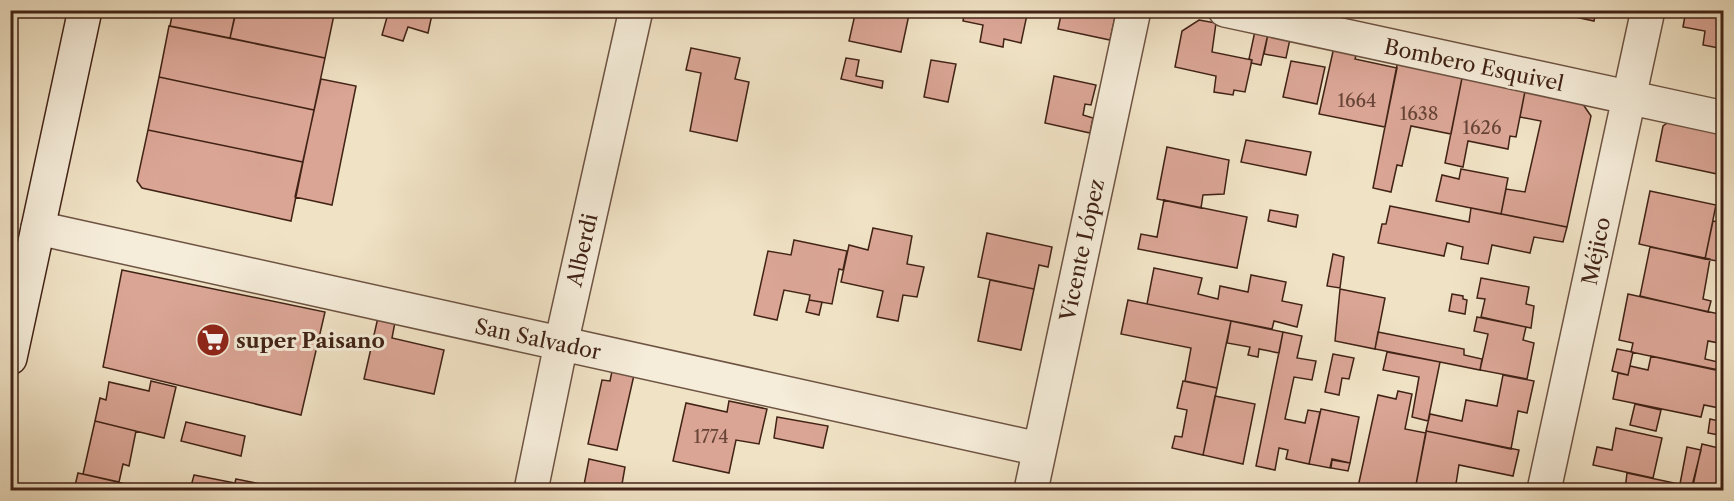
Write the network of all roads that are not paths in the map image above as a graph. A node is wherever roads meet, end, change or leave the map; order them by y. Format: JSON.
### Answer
{"nodes":[{"id":1,"x":85,"y":10,"type":"edge"},
{"id":2,"x":636,"y":10,"type":"edge"},
{"id":3,"x":1134,"y":10,"type":"edge"},
{"id":4,"x":1225,"y":10,"type":"edge"},
{"id":5,"x":1648,"y":10,"type":"edge"},
{"id":6,"x":1629,"y":99,"type":"junction"},
{"id":7,"x":1724,"y":118,"type":"edge"},
{"id":8,"x":38,"y":228,"type":"junction"},
{"id":9,"x":561,"y":344,"type":"junction"},
{"id":10,"x":10,"y":358,"type":"edge"},
{"id":11,"x":1039,"y":449,"type":"junction"},
{"id":12,"x":531,"y":490,"type":"edge"},
{"id":13,"x":1037,"y":490,"type":"edge"},
{"id":14,"x":1544,"y":490,"type":"edge"}],
"edges":[{"from":1,"to":8,"type":"street"},
{"from":2,"to":9,"type":"street","name":"Alberdi"},
{"from":3,"to":11,"type":"street","name":"Vicente López"},
{"from":4,"to":6,"type":"street","name":"Bombero Esquivel"},
{"from":5,"to":6,"type":"street","name":"Méjico"},
{"from":6,"to":7,"type":"street","name":"Bombero Esquivel"},
{"from":6,"to":14,"type":"street","name":"Méjico"},
{"from":8,"to":9,"type":"street","name":"San Salvador"},
{"from":8,"to":10,"type":"street"},
{"from":9,"to":11,"type":"street","name":"San Salvador"},
{"from":9,"to":12,"type":"street","name":"Alberdi"},
{"from":11,"to":13,"type":"street","name":"Vicente López"}]}
